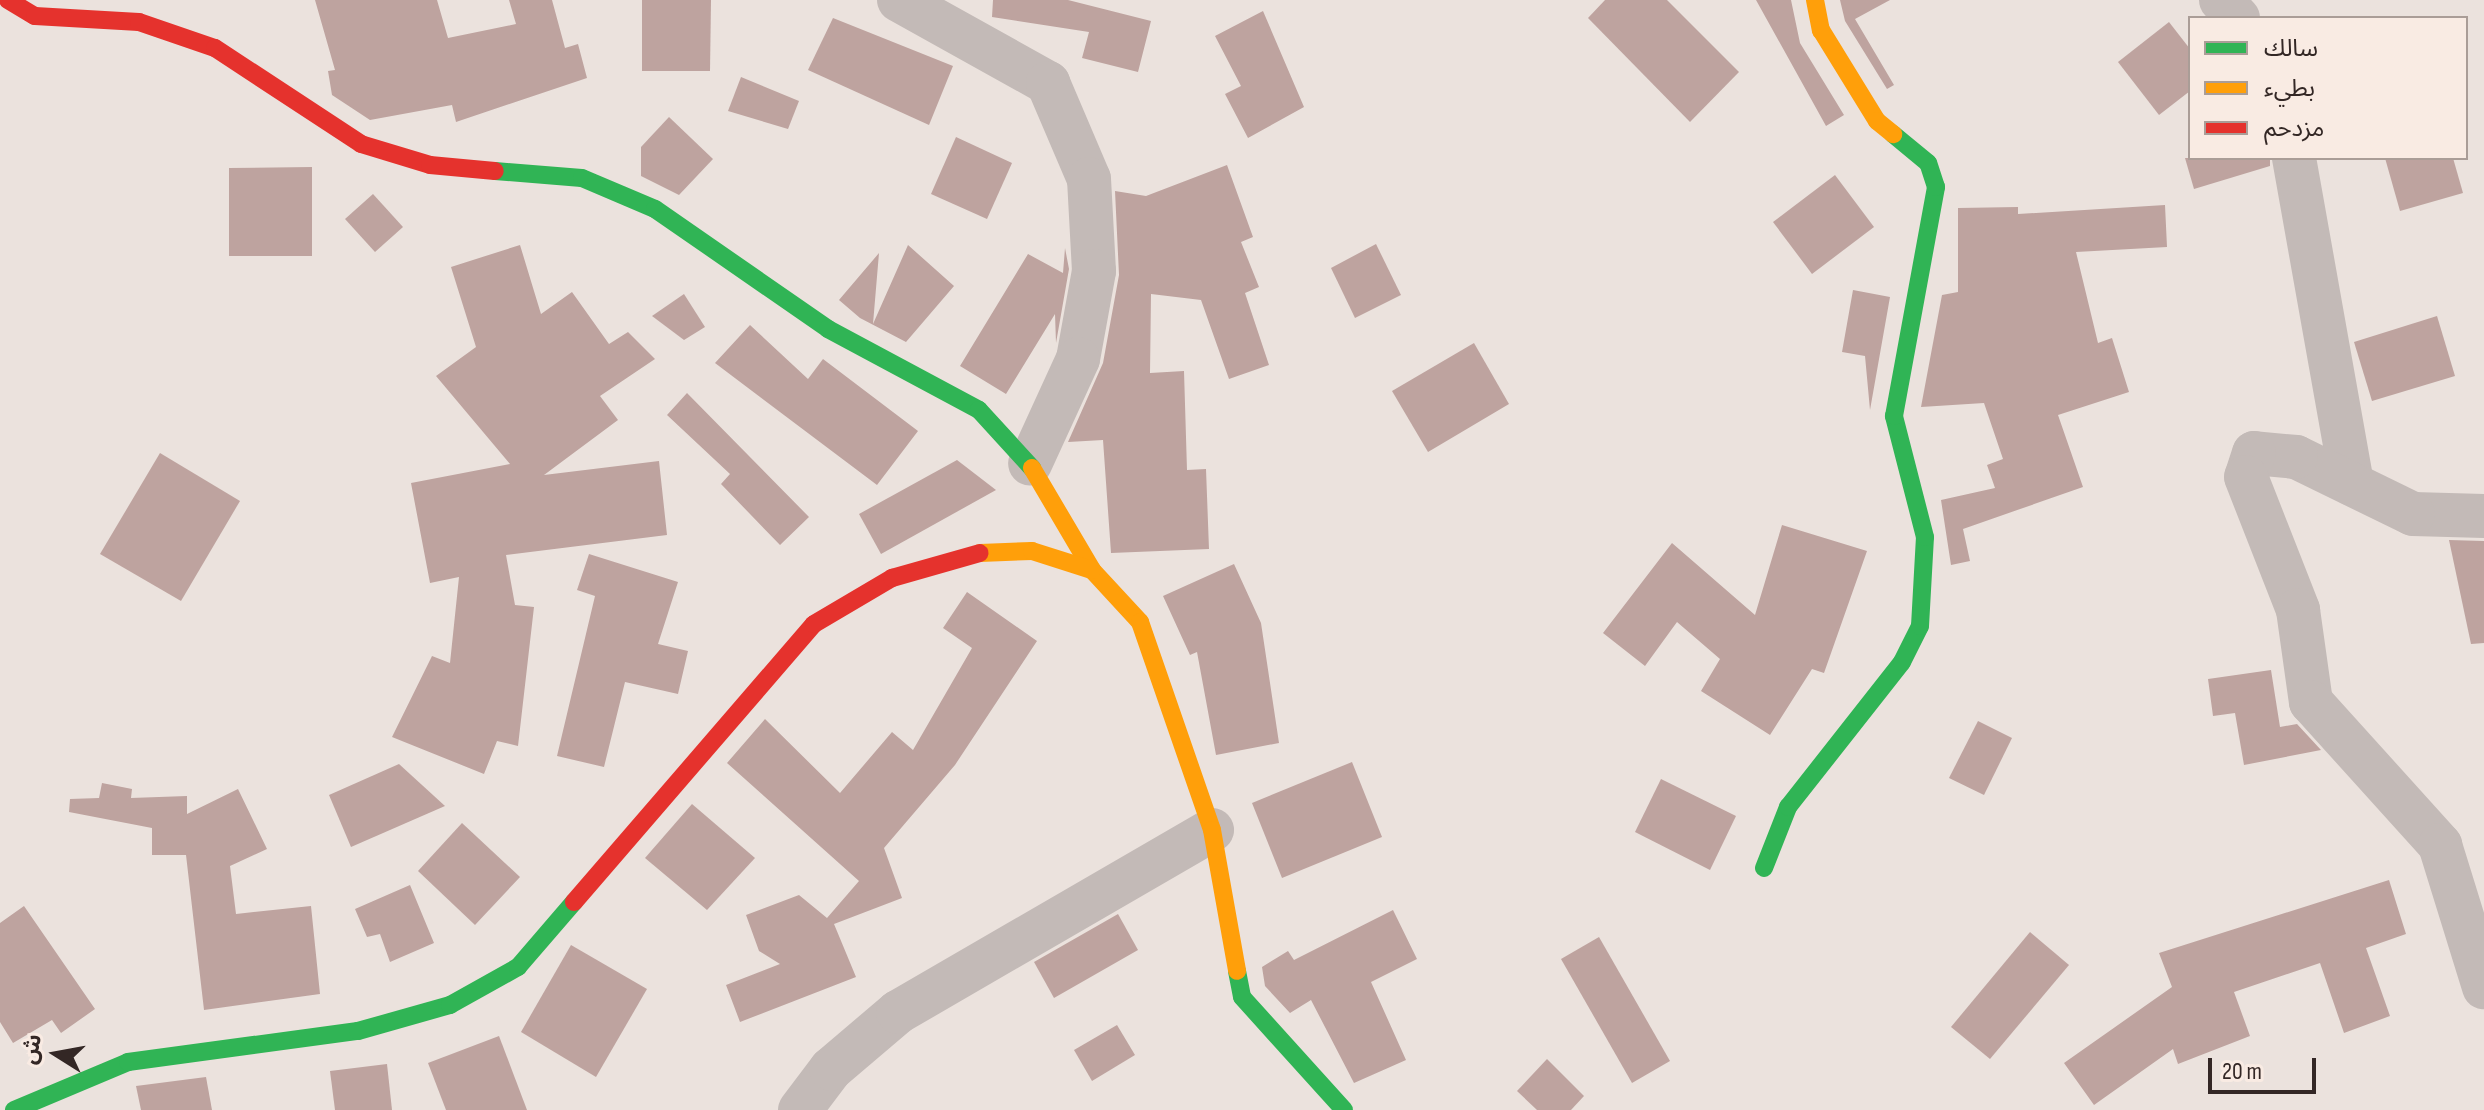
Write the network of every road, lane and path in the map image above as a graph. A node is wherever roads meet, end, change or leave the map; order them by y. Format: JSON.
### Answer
{"nodes":[{"id":1,"x":8,"y":0,"type":"edge"},
{"id":2,"x":899,"y":0,"type":"edge"},
{"id":3,"x":1815,"y":0,"type":"edge"},
{"id":4,"x":2221,"y":0,"type":"edge"},
{"id":5,"x":142,"y":11,"type":"edge"},
{"id":6,"x":2236,"y":16,"type":"edge"},
{"id":7,"x":2294,"y":160,"type":"edge"},
{"id":8,"x":1030,"y":464,"type":"junction"},
{"id":9,"x":2352,"y":484,"type":"junction"},
{"id":10,"x":2484,"y":516,"type":"edge"},
{"id":11,"x":1092,"y":570,"type":"junction"},
{"id":12,"x":1212,"y":830,"type":"junction"},
{"id":13,"x":1764,"y":868,"type":"dead end"},
{"id":14,"x":2484,"y":987,"type":"edge"},
{"id":15,"x":14,"y":1110,"type":"edge"},
{"id":16,"x":800,"y":1110,"type":"edge"},
{"id":17,"x":1344,"y":1110,"type":"edge"}],
"edges":[{"from":1,"to":5,"type":"street"},
{"from":2,"to":8,"type":"street"},
{"from":3,"to":13,"type":"street"},
{"from":4,"to":6,"type":"street"},
{"from":5,"to":8,"type":"street"},
{"from":7,"to":9,"type":"street"},
{"from":8,"to":11,"type":"street"},
{"from":9,"to":10,"type":"street"},
{"from":9,"to":14,"type":"street"},
{"from":11,"to":12,"type":"street"},
{"from":11,"to":15,"type":"street"},
{"from":12,"to":16,"type":"street"},
{"from":12,"to":17,"type":"street"}]}
